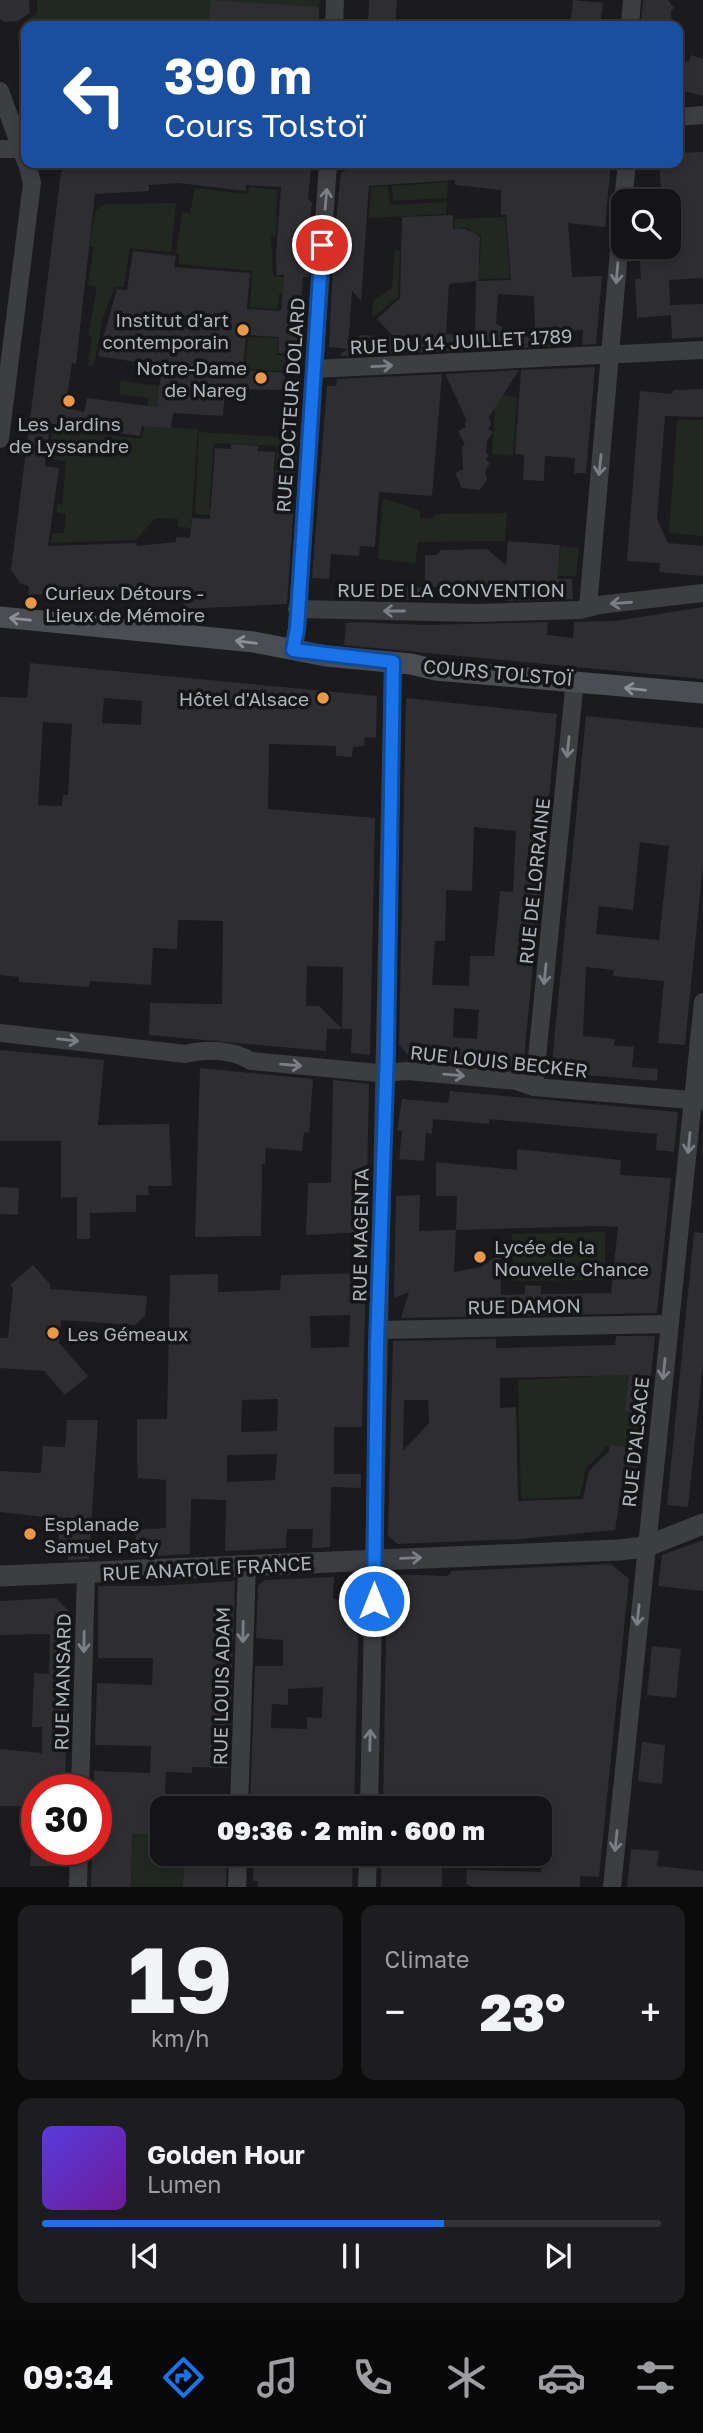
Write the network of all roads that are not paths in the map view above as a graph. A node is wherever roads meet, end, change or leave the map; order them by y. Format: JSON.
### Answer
{"nodes":[{"id":1,"x":335,"y":0,"type":"edge"},
{"id":2,"x":632,"y":0,"type":"edge"},
{"id":3,"x":334,"y":21,"type":"edge"},
{"id":4,"x":630,"y":21,"type":"edge"},
{"id":5,"x":0,"y":90,"type":"edge"},
{"id":6,"x":703,"y":115,"type":"edge"},
{"id":7,"x":683,"y":117,"type":"edge"},
{"id":8,"x":21,"y":145,"type":"edge"},
{"id":9,"x":0,"y":149,"type":"edge"},
{"id":10,"x":21,"y":155,"type":"edge"},
{"id":11,"x":28,"y":168,"type":"edge"},
{"id":12,"x":328,"y":168,"type":"edge"},
{"id":13,"x":626,"y":168,"type":"edge"},
{"id":14,"x":624,"y":189,"type":"edge"},
{"id":15,"x":619,"y":259,"type":"edge"},
{"id":16,"x":703,"y":350,"type":"edge"},
{"id":17,"x":611,"y":354,"type":"junction"},
{"id":18,"x":314,"y":369,"type":"junction"},
{"id":19,"x":4,"y":372,"type":"edge"},
{"id":20,"x":0,"y":439,"type":"edge"},
{"id":21,"x":696,"y":594,"type":"edge"},
{"id":22,"x":588,"y":607,"type":"junction"},
{"id":23,"x":297,"y":609,"type":"junction"},
{"id":24,"x":0,"y":617,"type":"edge"},
{"id":25,"x":293,"y":650,"type":"junction"},
{"id":26,"x":393,"y":662,"type":"junction"},
{"id":27,"x":575,"y":680,"type":"junction"},
{"id":28,"x":703,"y":694,"type":"edge"},
{"id":29,"x":703,"y":1002,"type":"edge"},
{"id":30,"x":0,"y":1033,"type":"edge"},
{"id":31,"x":386,"y":1072,"type":"junction"},
{"id":32,"x":534,"y":1087,"type":"junction"},
{"id":33,"x":698,"y":1101,"type":"edge"},
{"id":34,"x":669,"y":1324,"type":"junction"},
{"id":35,"x":379,"y":1330,"type":"junction"},
{"id":36,"x":703,"y":1524,"type":"edge"},
{"id":37,"x":645,"y":1547,"type":"junction"},
{"id":38,"x":374,"y":1560,"type":"junction"},
{"id":39,"x":247,"y":1564,"type":"junction"},
{"id":40,"x":86,"y":1574,"type":"junction"},
{"id":41,"x":0,"y":1576,"type":"edge"},
{"id":42,"x":80,"y":1774,"type":"edge"},
{"id":43,"x":239,"y":1796,"type":"edge"},
{"id":44,"x":369,"y":1796,"type":"edge"},
{"id":45,"x":79,"y":1865,"type":"edge"},
{"id":46,"x":238,"y":1866,"type":"edge"},
{"id":47,"x":368,"y":1866,"type":"edge"},
{"id":48,"x":78,"y":1887,"type":"edge"},
{"id":49,"x":237,"y":1887,"type":"edge"},
{"id":50,"x":367,"y":1887,"type":"edge"},
{"id":51,"x":612,"y":1887,"type":"edge"}],
"edges":[{"from":1,"to":3,"type":"street"},
{"from":2,"to":4,"type":"street"},
{"from":5,"to":8,"type":"street"},
{"from":6,"to":7,"type":"street"},
{"from":9,"to":10,"type":"street"},
{"from":11,"to":19,"type":"street"},
{"from":18,"to":12,"type":"street","name":"RUE DOCTEUR DOLARD","one_way":true},
{"from":13,"to":14,"type":"street"},
{"from":15,"to":17,"type":"street","one_way":true},
{"from":16,"to":17,"type":"street","name":"RUE DU 14 JUILLET 1789"},
{"from":18,"to":17,"type":"street","name":"RUE DU 14 JUILLET 1789","one_way":true},
{"from":17,"to":22,"type":"street","one_way":true},
{"from":18,"to":23,"type":"street","name":"RUE DOCTEUR DOLARD"},
{"from":19,"to":20,"type":"street"},
{"from":21,"to":22,"type":"street","name":"RUE DE LA CONVENTION","one_way":true},
{"from":22,"to":23,"type":"street","name":"RUE DE LA CONVENTION","one_way":true},
{"from":23,"to":25,"type":"street","name":"RUE DOCTEUR DOLARD"},
{"from":25,"to":24,"type":"main road","name":"COURS TOLSTOÏ","one_way":true},
{"from":25,"to":26,"type":"main road","name":"COURS TOLSTOÏ"},
{"from":26,"to":27,"type":"main road","name":"COURS TOLSTOÏ"},
{"from":26,"to":31,"type":"street","name":"RUE MAGENTA"},
{"from":28,"to":27,"type":"main road","name":"COURS TOLSTOÏ","one_way":true},
{"from":27,"to":32,"type":"street","name":"RUE DE LORRAINE","one_way":true},
{"from":29,"to":33,"type":"street","name":"RUE D'ALSACE"},
{"from":30,"to":31,"type":"street","name":"RUE LOUIS BECKER","one_way":true},
{"from":31,"to":32,"type":"street","name":"RUE LOUIS BECKER","one_way":true},
{"from":31,"to":35,"type":"street","name":"RUE MAGENTA"},
{"from":32,"to":33,"type":"street","name":"RUE LOUIS BECKER"},
{"from":33,"to":34,"type":"street","name":"RUE D'ALSACE","one_way":true},
{"from":34,"to":35,"type":"street","name":"RUE DAMON"},
{"from":34,"to":37,"type":"street","name":"RUE D'ALSACE","one_way":true},
{"from":35,"to":38,"type":"street","name":"RUE MAGENTA"},
{"from":36,"to":37,"type":"street","name":"RUE ANATOLE FRANCE"},
{"from":38,"to":37,"type":"street","name":"RUE ANATOLE FRANCE","one_way":true},
{"from":37,"to":51,"type":"street","name":"RUE D'ALSACE","one_way":true},
{"from":38,"to":39,"type":"street","name":"RUE ANATOLE FRANCE"},
{"from":44,"to":38,"type":"street","name":"RUE MAGENTA","one_way":true},
{"from":39,"to":40,"type":"street","name":"RUE ANATOLE FRANCE"},
{"from":39,"to":43,"type":"street","name":"RUE LOUIS ADAM","one_way":true},
{"from":40,"to":41,"type":"street","name":"RUE ANATOLE FRANCE"},
{"from":40,"to":42,"type":"street","name":"RUE MANSARD","one_way":true},
{"from":45,"to":48,"type":"street"},
{"from":46,"to":49,"type":"street"},
{"from":47,"to":50,"type":"street"}]}
